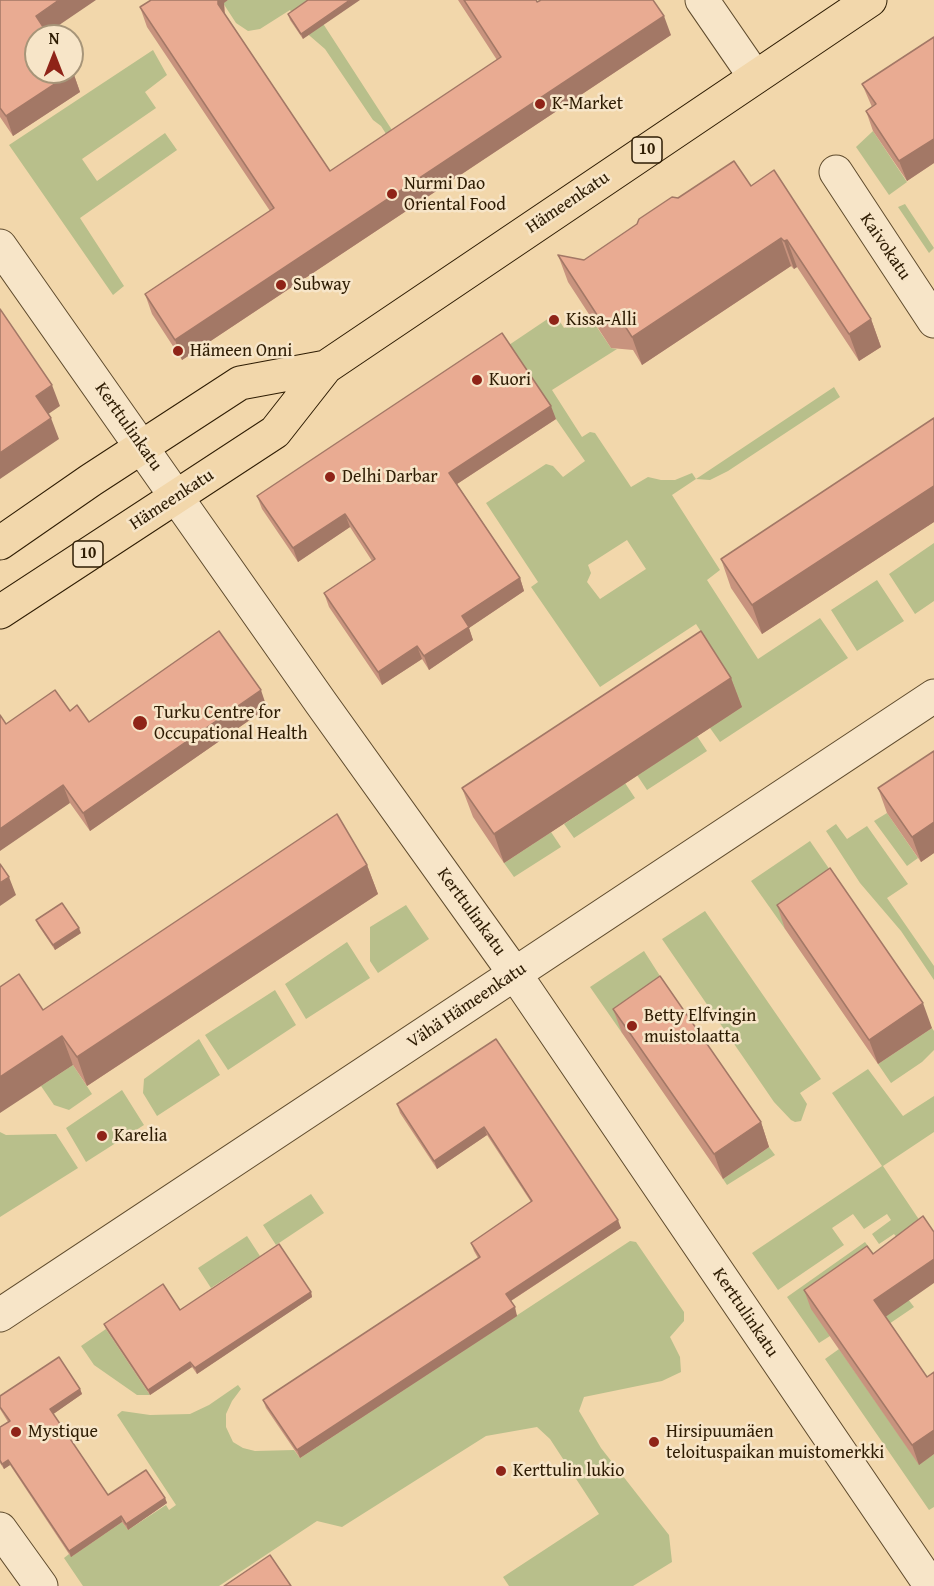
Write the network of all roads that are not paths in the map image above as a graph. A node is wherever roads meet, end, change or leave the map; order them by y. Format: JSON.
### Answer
{"nodes":[{"id":1,"x":702,"y":0,"type":"edge"},
{"id":2,"x":870,"y":0,"type":"edge"},
{"id":3,"x":755,"y":77,"type":"junction"},
{"id":4,"x":836,"y":172,"type":"dead end"},
{"id":5,"x":0,"y":246,"type":"edge"},
{"id":6,"x":934,"y":321,"type":"edge"},
{"id":7,"x":326,"y":367,"type":"junction"},
{"id":8,"x":142,"y":447,"type":"junction"},
{"id":9,"x":177,"y":497,"type":"junction"},
{"id":10,"x":0,"y":543,"type":"edge"},
{"id":11,"x":0,"y":612,"type":"edge"},
{"id":12,"x":934,"y":696,"type":"edge"},
{"id":13,"x":515,"y":974,"type":"junction"},
{"id":14,"x":0,"y":1315,"type":"edge"},
{"id":15,"x":0,"y":1529,"type":"edge"},
{"id":16,"x":923,"y":1578,"type":"edge"},
{"id":17,"x":41,"y":1586,"type":"edge"}],
"edges":[{"from":1,"to":3,"type":"street"},
{"from":2,"to":3,"type":"highway","name":"Hämeenkatu","number":"10"},
{"from":3,"to":7,"type":"highway","name":"Hämeenkatu","number":"10"},
{"from":4,"to":6,"type":"street","name":"Kaivokatu"},
{"from":5,"to":8,"type":"street","name":"Kerttulinkatu"},
{"from":7,"to":8,"type":"highway","name":"Hämeenkatu","number":"10"},
{"from":7,"to":9,"type":"highway","name":"Hämeenkatu","number":"10"},
{"from":8,"to":9,"type":"street","name":"Kerttulinkatu"},
{"from":8,"to":10,"type":"highway","name":"Hämeenkatu","number":"10"},
{"from":9,"to":11,"type":"highway","name":"Hämeenkatu","number":"10"},
{"from":9,"to":13,"type":"street","name":"Kerttulinkatu"},
{"from":12,"to":13,"type":"street","name":"Vähä Hämeenkatu"},
{"from":13,"to":14,"type":"street","name":"Vähä Hämeenkatu"},
{"from":13,"to":16,"type":"street","name":"Kerttulinkatu"},
{"from":15,"to":17,"type":"street"}]}
